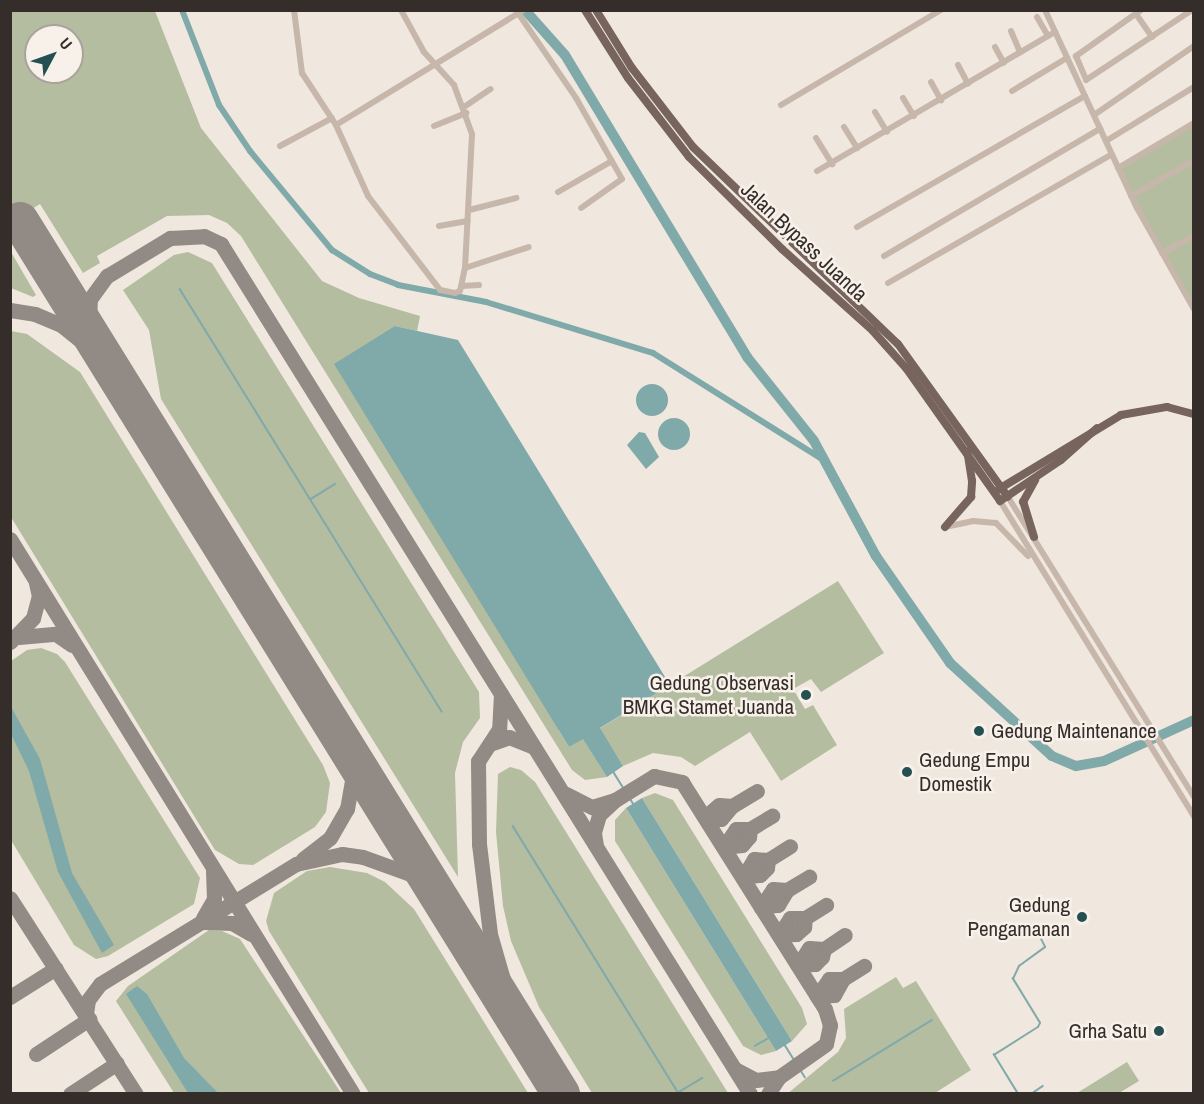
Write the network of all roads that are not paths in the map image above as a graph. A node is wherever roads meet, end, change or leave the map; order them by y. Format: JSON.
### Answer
{"nodes":[{"id":1,"x":294,"y":10,"type":"edge"},
{"id":2,"x":401,"y":10,"type":"edge"},
{"id":3,"x":585,"y":10,"type":"edge"},
{"id":4,"x":596,"y":10,"type":"edge"},
{"id":5,"x":941,"y":10,"type":"edge"},
{"id":6,"x":1192,"y":10,"type":"edge"},
{"id":7,"x":1047,"y":11,"type":"edge"},
{"id":8,"x":520,"y":12,"type":"edge"},
{"id":9,"x":1138,"y":12,"type":"edge"},
{"id":10,"x":1037,"y":17,"type":"dead end"},
{"id":11,"x":1011,"y":31,"type":"dead end"},
{"id":12,"x":1055,"y":32,"type":"junction"},
{"id":13,"x":1048,"y":36,"type":"junction"},
{"id":14,"x":1152,"y":38,"type":"junction"},
{"id":15,"x":1194,"y":46,"type":"edge"},
{"id":16,"x":995,"y":47,"type":"dead end"},
{"id":17,"x":1020,"y":52,"type":"junction"},
{"id":18,"x":1067,"y":58,"type":"junction"},
{"id":19,"x":1004,"y":63,"type":"junction"},
{"id":20,"x":435,"y":64,"type":"junction"},
{"id":21,"x":958,"y":64,"type":"dead end"},
{"id":22,"x":1075,"y":67,"type":"junction"},
{"id":23,"x":1079,"y":75,"type":"junction"},
{"id":24,"x":931,"y":82,"type":"dead end"},
{"id":25,"x":968,"y":84,"type":"junction"},
{"id":26,"x":1194,"y":87,"type":"edge"},
{"id":27,"x":491,"y":89,"type":"dead end"},
{"id":28,"x":1012,"y":91,"type":"dead end"},
{"id":29,"x":652,"y":95,"type":"junction"},
{"id":30,"x":1085,"y":96,"type":"junction"},
{"id":31,"x":903,"y":98,"type":"dead end"},
{"id":32,"x":941,"y":100,"type":"junction"},
{"id":33,"x":646,"y":101,"type":"junction"},
{"id":34,"x":781,"y":105,"type":"dead end"},
{"id":35,"x":465,"y":110,"type":"junction"},
{"id":36,"x":875,"y":112,"type":"dead end"},
{"id":37,"x":1094,"y":114,"type":"junction"},
{"id":38,"x":914,"y":116,"type":"junction"},
{"id":39,"x":332,"y":118,"type":"junction"},
{"id":40,"x":1194,"y":123,"type":"edge"},
{"id":41,"x":336,"y":125,"type":"junction"},
{"id":42,"x":434,"y":126,"type":"dead end"},
{"id":43,"x":844,"y":126,"type":"dead end"},
{"id":44,"x":1100,"y":129,"type":"junction"},
{"id":45,"x":886,"y":132,"type":"junction"},
{"id":46,"x":816,"y":138,"type":"dead end"},
{"id":47,"x":1106,"y":141,"type":"junction"},
{"id":48,"x":280,"y":146,"type":"dead end"},
{"id":49,"x":857,"y":148,"type":"junction"},
{"id":50,"x":1112,"y":154,"type":"junction"},
{"id":51,"x":612,"y":161,"type":"junction"},
{"id":52,"x":1194,"y":161,"type":"edge"},
{"id":53,"x":832,"y":164,"type":"junction"},
{"id":54,"x":1118,"y":168,"type":"junction"},
{"id":55,"x":818,"y":171,"type":"dead end"},
{"id":56,"x":558,"y":192,"type":"dead end"},
{"id":57,"x":1131,"y":196,"type":"junction"},
{"id":58,"x":516,"y":198,"type":"dead end"},
{"id":59,"x":581,"y":208,"type":"dead end"},
{"id":60,"x":469,"y":210,"type":"junction"},
{"id":61,"x":468,"y":221,"type":"junction"},
{"id":62,"x":439,"y":226,"type":"dead end"},
{"id":63,"x":857,"y":227,"type":"dead end"},
{"id":64,"x":1194,"y":236,"type":"edge"},
{"id":65,"x":529,"y":247,"type":"dead end"},
{"id":66,"x":1162,"y":253,"type":"junction"},
{"id":67,"x":884,"y":256,"type":"dead end"},
{"id":68,"x":465,"y":268,"type":"junction"},
{"id":69,"x":888,"y":283,"type":"dead end"},
{"id":70,"x":479,"y":285,"type":"dead end"},
{"id":71,"x":462,"y":286,"type":"junction"},
{"id":72,"x":1192,"y":304,"type":"edge"},
{"id":73,"x":1194,"y":414,"type":"edge"},
{"id":74,"x":1098,"y":428,"type":"junction"},
{"id":75,"x":967,"y":451,"type":"junction"},
{"id":76,"x":1038,"y":477,"type":"junction"},
{"id":77,"x":1001,"y":486,"type":"junction"},
{"id":78,"x":994,"y":492,"type":"junction"},
{"id":79,"x":1008,"y":497,"type":"junction"},
{"id":80,"x":1000,"y":501,"type":"junction"},
{"id":81,"x":945,"y":527,"type":"joint"},
{"id":82,"x":1034,"y":537,"type":"junction"},
{"id":83,"x":1038,"y":567,"type":"junction"},
{"id":84,"x":1194,"y":797,"type":"edge"},
{"id":85,"x":1194,"y":816,"type":"edge"}],
"edges":[{"from":1,"to":39,"type":"street"},
{"from":2,"to":20,"type":"street"},
{"from":3,"to":33,"type":"main road","name":"Jalan Bypass Juanda"},
{"from":4,"to":29,"type":"main road","name":"Jalan Bypass Juanda"},
{"from":5,"to":34,"type":"street"},
{"from":6,"to":14,"type":"street"},
{"from":7,"to":12,"type":"street"},
{"from":8,"to":20,"type":"street"},
{"from":8,"to":51,"type":"street"},
{"from":9,"to":14,"type":"street"},
{"from":9,"to":22,"type":"street"},
{"from":10,"to":13,"type":"street"},
{"from":11,"to":17,"type":"street"},
{"from":12,"to":13,"type":"street"},
{"from":12,"to":18,"type":"street"},
{"from":13,"to":17,"type":"street"},
{"from":14,"to":23,"type":"street"},
{"from":15,"to":37,"type":"street"},
{"from":16,"to":19,"type":"street"},
{"from":17,"to":19,"type":"street"},
{"from":18,"to":22,"type":"street"},
{"from":18,"to":28,"type":"street"},
{"from":19,"to":25,"type":"street"},
{"from":20,"to":35,"type":"street"},
{"from":20,"to":41,"type":"street"},
{"from":21,"to":25,"type":"street"},
{"from":22,"to":23,"type":"street"},
{"from":23,"to":30,"type":"street"},
{"from":24,"to":32,"type":"street"},
{"from":25,"to":32,"type":"street"},
{"from":26,"to":47,"type":"street"},
{"from":27,"to":35,"type":"street"},
{"from":29,"to":33,"type":"main road"},
{"from":29,"to":77,"type":"main road","name":"Jalan Bypass Juanda"},
{"from":30,"to":37,"type":"street"},
{"from":30,"to":63,"type":"street"},
{"from":31,"to":38,"type":"street"},
{"from":32,"to":38,"type":"street"},
{"from":33,"to":75,"type":"main road","name":"Jalan Bypass Juanda"},
{"from":35,"to":42,"type":"street"},
{"from":35,"to":60,"type":"street"},
{"from":36,"to":45,"type":"street"},
{"from":37,"to":44,"type":"street"},
{"from":38,"to":45,"type":"street"},
{"from":39,"to":41,"type":"street"},
{"from":39,"to":48,"type":"street"},
{"from":40,"to":54,"type":"street"},
{"from":41,"to":71,"type":"street"},
{"from":43,"to":49,"type":"street"},
{"from":44,"to":47,"type":"street"},
{"from":44,"to":67,"type":"street"},
{"from":45,"to":49,"type":"street"},
{"from":46,"to":53,"type":"street"},
{"from":47,"to":50,"type":"street"},
{"from":49,"to":53,"type":"street"},
{"from":50,"to":54,"type":"street"},
{"from":50,"to":69,"type":"street"},
{"from":51,"to":56,"type":"street"},
{"from":51,"to":59,"type":"street"},
{"from":52,"to":57,"type":"street"},
{"from":53,"to":55,"type":"street"},
{"from":54,"to":57,"type":"street"},
{"from":57,"to":66,"type":"street"},
{"from":58,"to":60,"type":"street"},
{"from":60,"to":61,"type":"street"},
{"from":61,"to":62,"type":"street"},
{"from":61,"to":68,"type":"street"},
{"from":64,"to":66,"type":"street"},
{"from":65,"to":68,"type":"street"},
{"from":66,"to":72,"type":"street"},
{"from":68,"to":71,"type":"street"},
{"from":70,"to":71,"type":"street"},
{"from":73,"to":74,"type":"main road"},
{"from":74,"to":76,"type":"main road"},
{"from":74,"to":77,"type":"main road"},
{"from":75,"to":78,"type":"main road","name":"Jalan Bypass Juanda"},
{"from":75,"to":81,"type":"main road"},
{"from":76,"to":79,"type":"main road"},
{"from":76,"to":82,"type":"main road"},
{"from":77,"to":78,"type":"main road"},
{"from":77,"to":79,"type":"main road","name":"Jalan Bypass Juanda"},
{"from":78,"to":80,"type":"main road","name":"Jalan Bypass Juanda"},
{"from":79,"to":80,"type":"main road"},
{"from":79,"to":82,"type":"street"},
{"from":80,"to":83,"type":"street"},
{"from":81,"to":83,"type":"street"},
{"from":82,"to":84,"type":"street"},
{"from":83,"to":85,"type":"street"}]}
